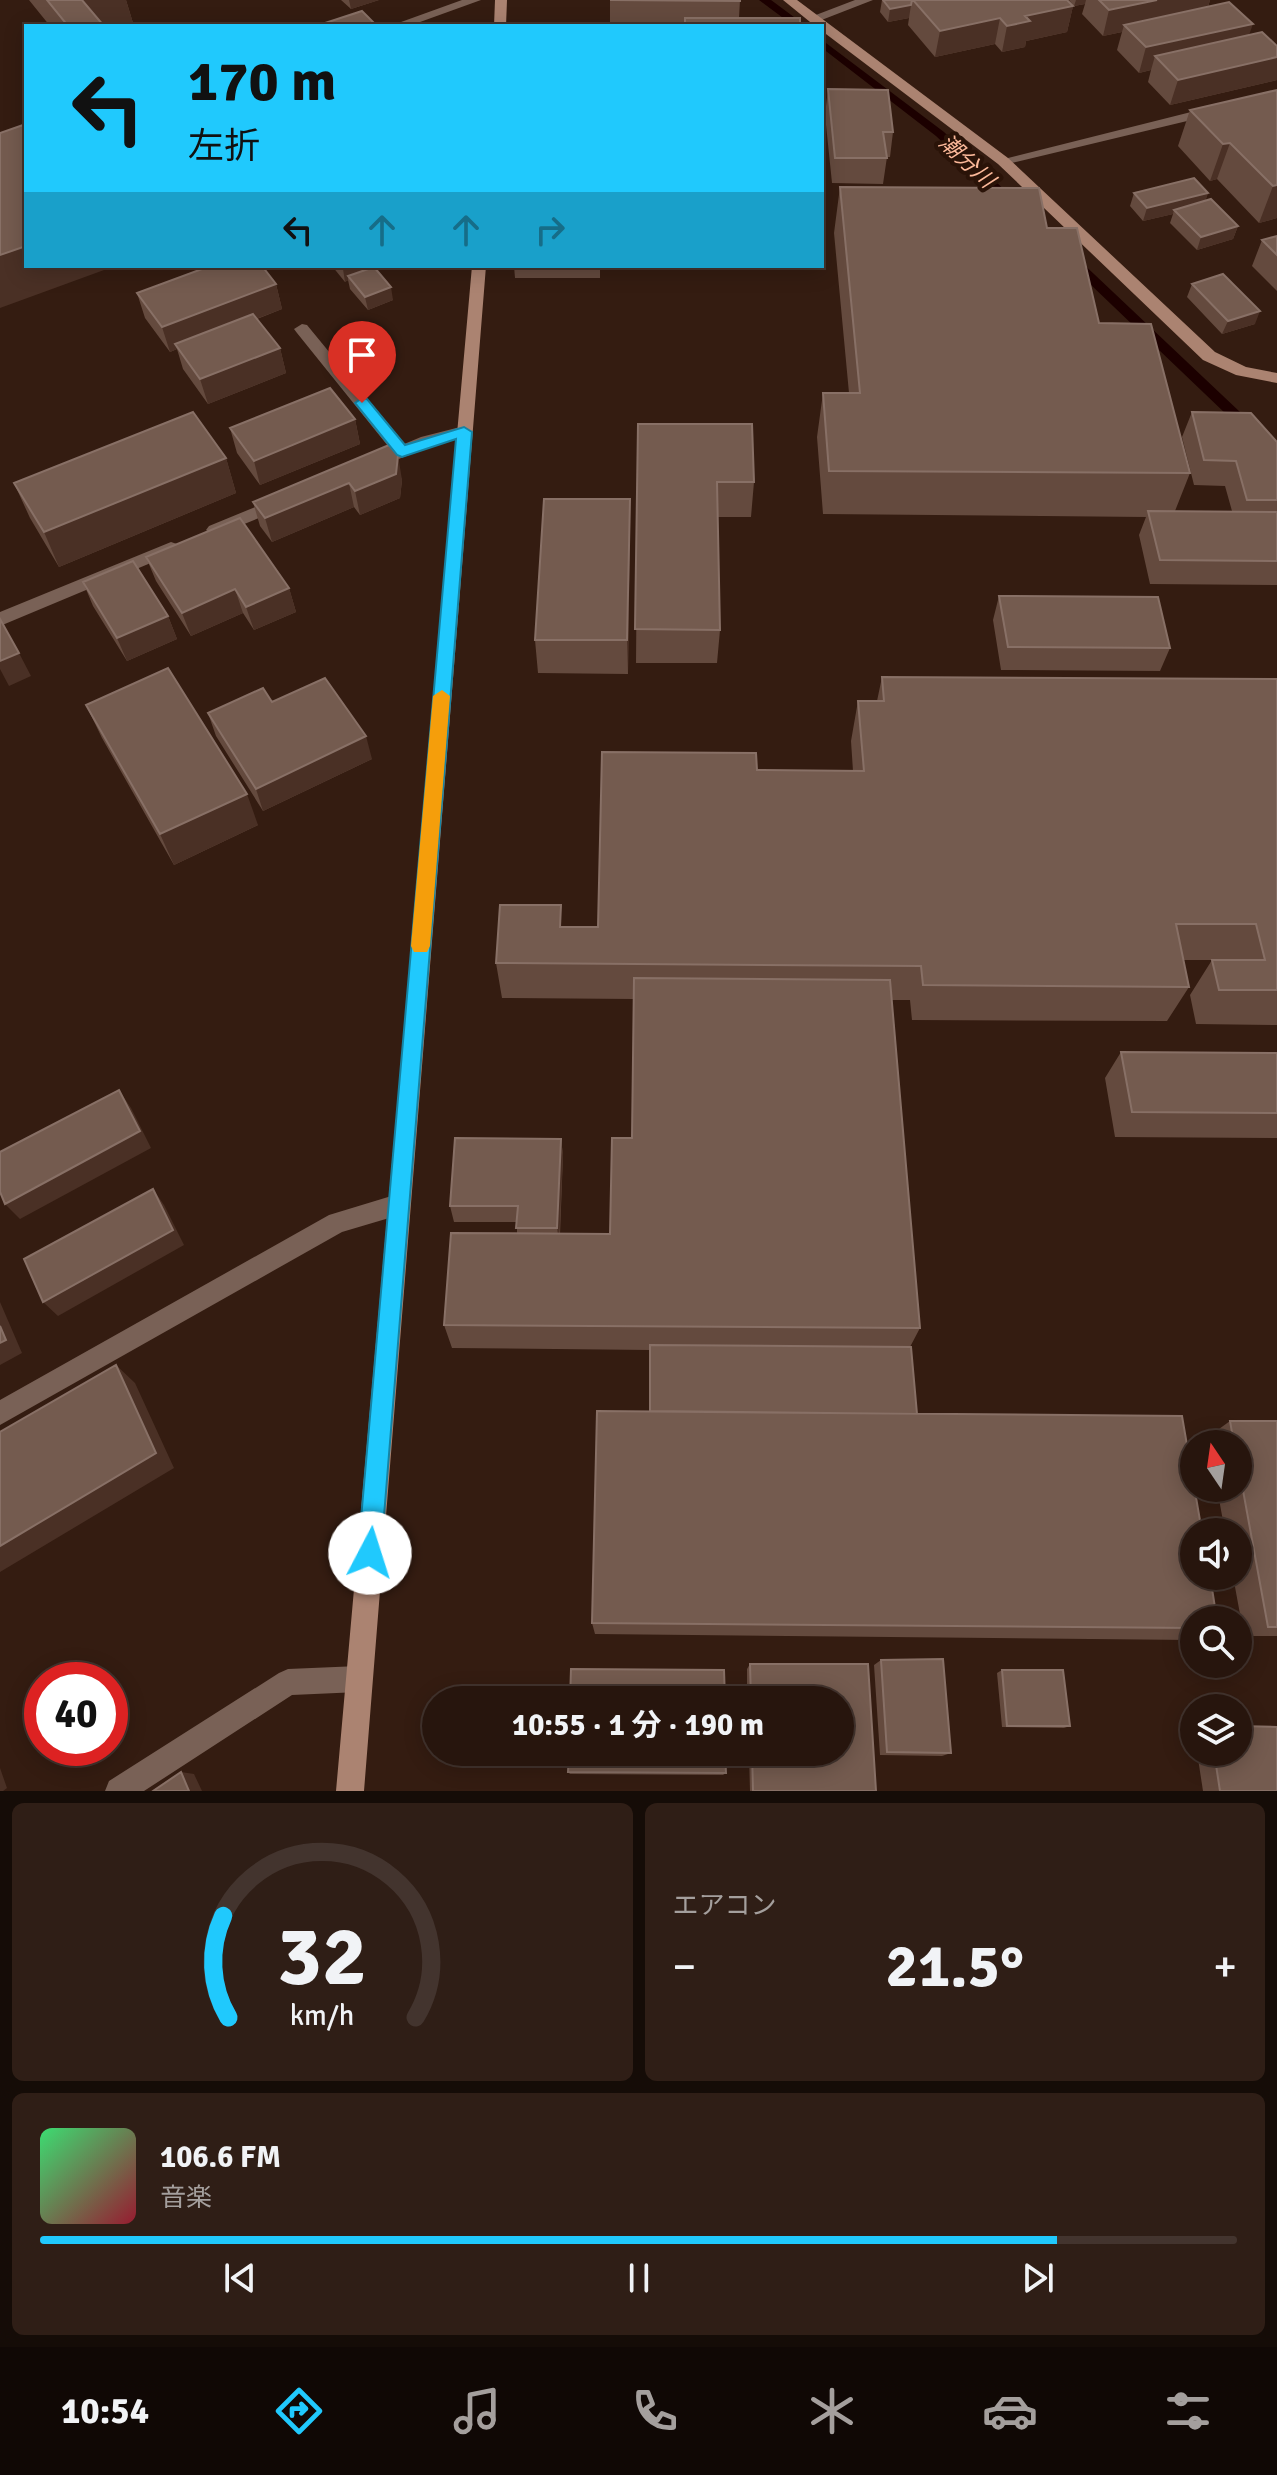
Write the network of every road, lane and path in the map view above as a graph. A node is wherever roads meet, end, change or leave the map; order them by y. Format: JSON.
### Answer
{"nodes":[{"id":1,"x":475,"y":0,"type":"edge"},
{"id":2,"x":501,"y":0,"type":"edge"},
{"id":3,"x":789,"y":0,"type":"edge"},
{"id":4,"x":867,"y":0,"type":"edge"},
{"id":5,"x":814,"y":18,"type":"junction"},
{"id":6,"x":402,"y":24,"type":"edge"},
{"id":7,"x":500,"y":24,"type":"edge"},
{"id":8,"x":822,"y":24,"type":"edge"},
{"id":9,"x":824,"y":26,"type":"edge"},
{"id":10,"x":1203,"y":113,"type":"edge"},
{"id":11,"x":1003,"y":161,"type":"junction"},
{"id":12,"x":1040,"y":194,"type":"junction"},
{"id":13,"x":1018,"y":200,"type":"edge"},
{"id":14,"x":479,"y":268,"type":"edge"},
{"id":15,"x":302,"y":329,"type":"dead end"},
{"id":16,"x":1277,"y":378,"type":"edge"},
{"id":17,"x":464,"y":432,"type":"junction"},
{"id":18,"x":402,"y":452,"type":"junction"},
{"id":19,"x":359,"y":470,"type":"edge"},
{"id":20,"x":302,"y":494,"type":"edge"},
{"id":21,"x":0,"y":619,"type":"edge"},
{"id":22,"x":398,"y":1205,"type":"junction"},
{"id":23,"x":0,"y":1413,"type":"edge"},
{"id":24,"x":359,"y":1679,"type":"junction"},
{"id":25,"x":119,"y":1791,"type":"edge"},
{"id":26,"x":350,"y":1791,"type":"edge"}],
"edges":[{"from":1,"to":6,"type":"street"},
{"from":2,"to":7,"type":"street"},
{"from":3,"to":5,"type":"street"},
{"from":4,"to":5,"type":"street"},
{"from":5,"to":8,"type":"street"},
{"from":9,"to":11,"type":"street"},
{"from":10,"to":11,"type":"street"},
{"from":11,"to":12,"type":"street"},
{"from":12,"to":13,"type":"street"},
{"from":12,"to":16,"type":"street"},
{"from":14,"to":17,"type":"street"},
{"from":15,"to":18,"type":"street"},
{"from":17,"to":18,"type":"street"},
{"from":17,"to":22,"type":"street"},
{"from":18,"to":19,"type":"street"},
{"from":20,"to":21,"type":"street"},
{"from":22,"to":23,"type":"street"},
{"from":22,"to":24,"type":"street"},
{"from":24,"to":25,"type":"street"},
{"from":24,"to":26,"type":"street"}]}
